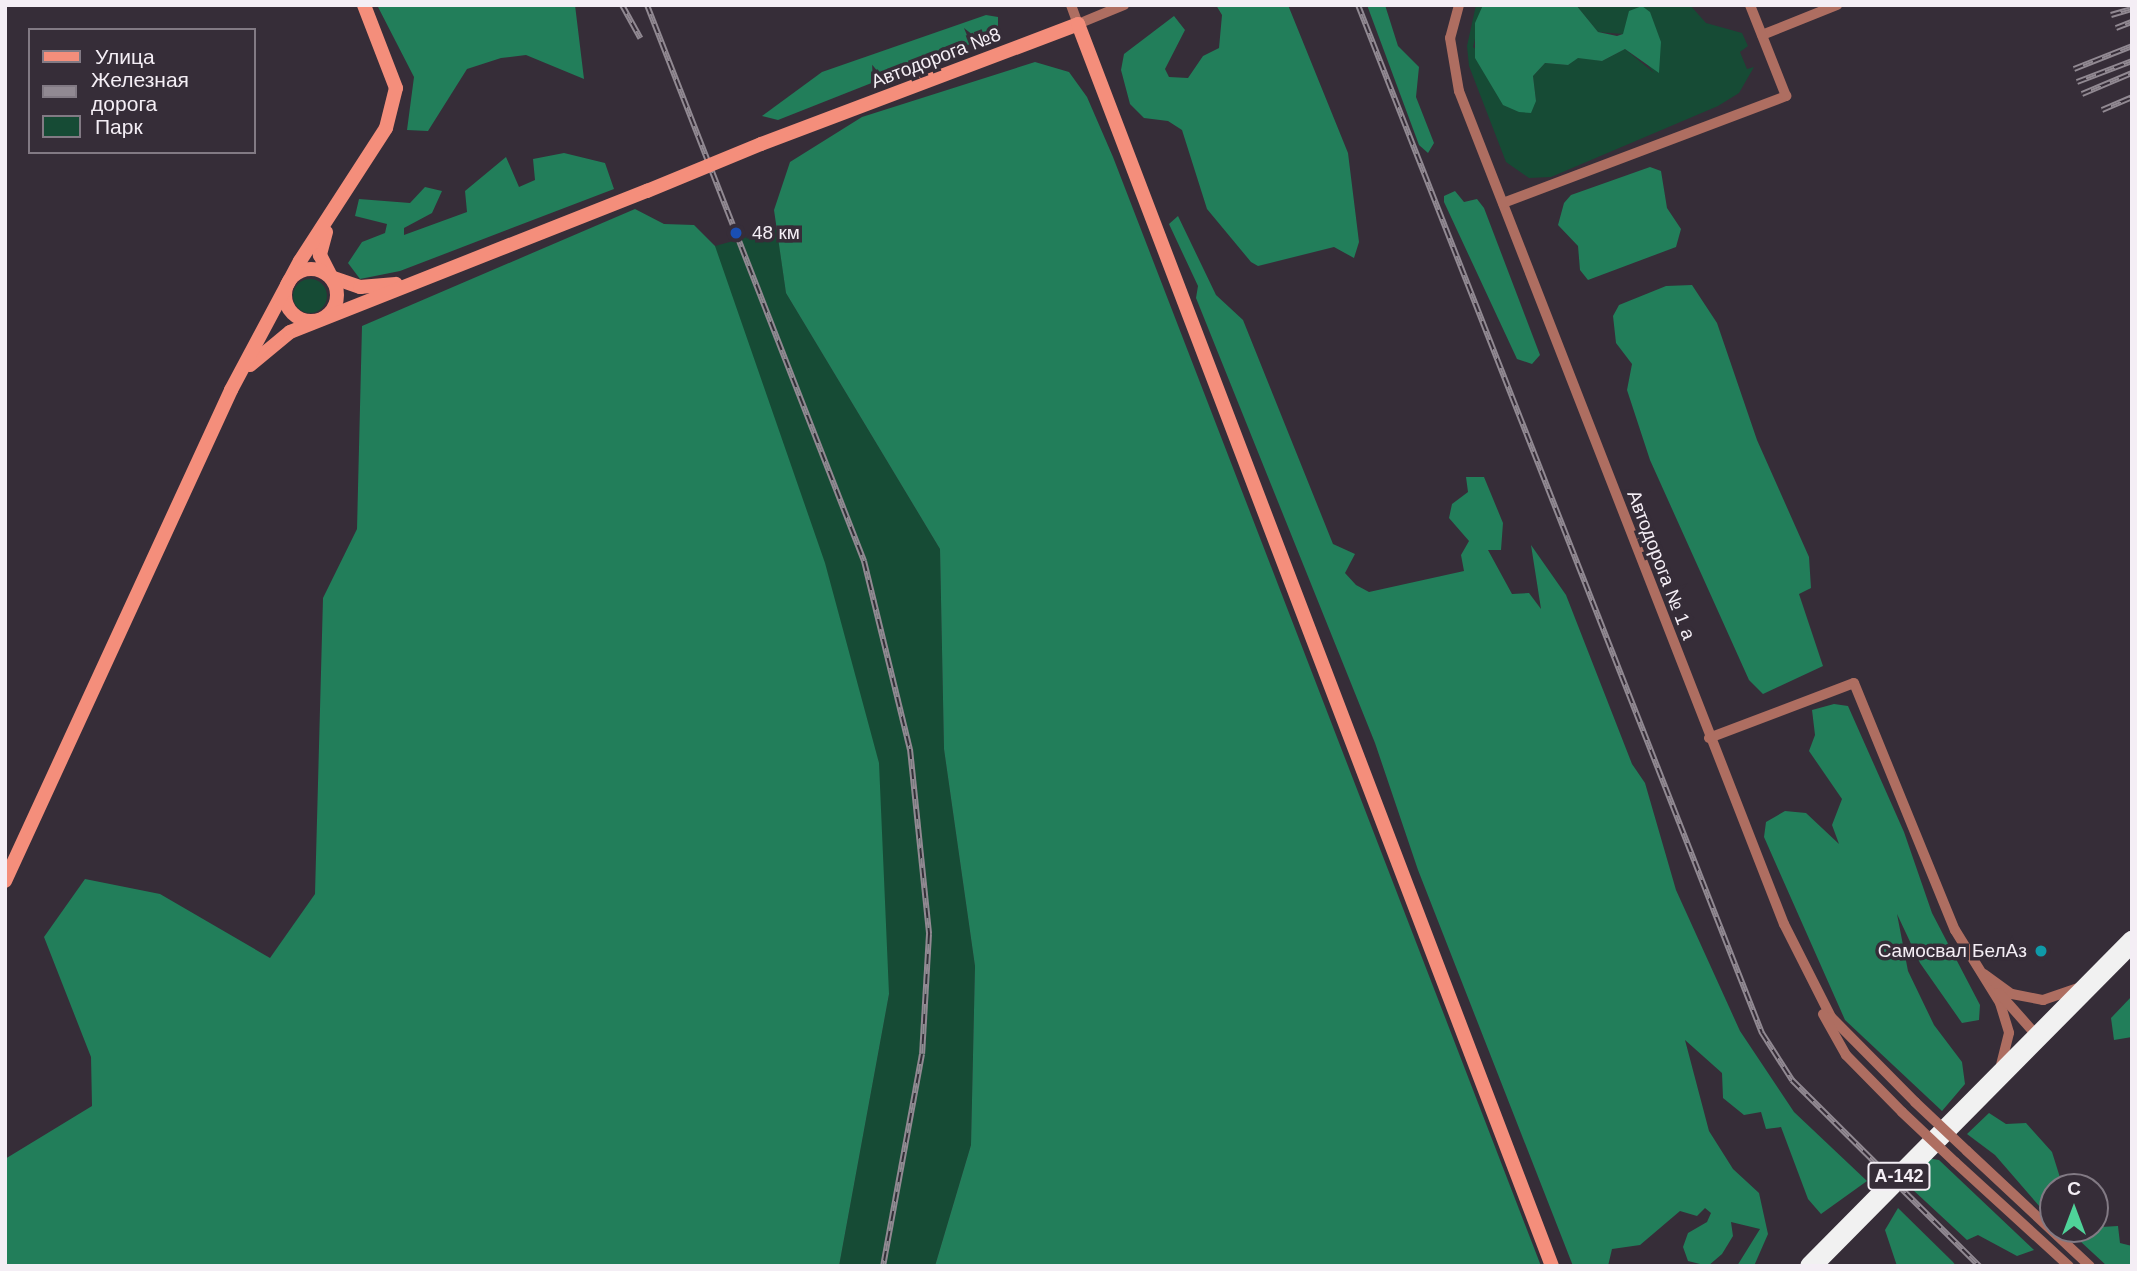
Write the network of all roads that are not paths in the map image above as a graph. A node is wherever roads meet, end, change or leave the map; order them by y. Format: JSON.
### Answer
{"nodes":[{"id":1,"x":364,"y":5,"type":"edge"},
{"id":2,"x":1071,"y":5,"type":"edge"},
{"id":3,"x":1124,"y":5,"type":"edge"},
{"id":4,"x":1459,"y":5,"type":"edge"},
{"id":5,"x":1750,"y":5,"type":"edge"},
{"id":6,"x":1837,"y":5,"type":"edge"},
{"id":7,"x":1078,"y":24,"type":"junction"},
{"id":8,"x":1762,"y":35,"type":"junction"},
{"id":9,"x":341,"y":202,"type":"junction"},
{"id":10,"x":1503,"y":203,"type":"junction"},
{"id":11,"x":331,"y":277,"type":"junction"},
{"id":12,"x":289,"y":281,"type":"junction"},
{"id":13,"x":415,"y":281,"type":"junction"},
{"id":14,"x":321,"y":320,"type":"junction"},
{"id":15,"x":231,"y":390,"type":"junction"},
{"id":16,"x":1709,"y":738,"type":"junction"},
{"id":17,"x":5,"y":881,"type":"edge"},
{"id":18,"x":2132,"y":941,"type":"edge"},
{"id":19,"x":1979,"y":971,"type":"junction"},
{"id":20,"x":1807,"y":979,"type":"junction"},
{"id":21,"x":2092,"y":982,"type":"junction"},
{"id":22,"x":2039,"y":1038,"type":"junction"},
{"id":23,"x":1989,"y":1086,"type":"junction"},
{"id":24,"x":1552,"y":1266,"type":"edge"},
{"id":25,"x":1810,"y":1266,"type":"edge"},
{"id":26,"x":2069,"y":1266,"type":"edge"},
{"id":27,"x":2090,"y":1266,"type":"edge"}],
"edges":[{"from":1,"to":9,"type":"street"},
{"from":2,"to":7,"type":"street"},
{"from":3,"to":7,"type":"street","name":"Автодорога №8"},
{"from":4,"to":10,"type":"street","name":"Автодорога № 1 а"},
{"from":5,"to":8,"type":"street"},
{"from":6,"to":8,"type":"street"},
{"from":7,"to":13,"type":"street","name":"Автодорога №8","bridge":true},
{"from":7,"to":24,"type":"street"},
{"from":8,"to":10,"type":"street"},
{"from":9,"to":11,"type":"street"},
{"from":9,"to":12,"type":"street"},
{"from":10,"to":16,"type":"street","name":"Автодорога № 1 а"},
{"from":11,"to":12,"type":"street"},
{"from":11,"to":13,"type":"street"},
{"from":11,"to":14,"type":"street"},
{"from":12,"to":14,"type":"street"},
{"from":12,"to":15,"type":"street"},
{"from":13,"to":14,"type":"street"},
{"from":14,"to":15,"type":"street"},
{"from":15,"to":17,"type":"street"},
{"from":16,"to":19,"type":"street"},
{"from":16,"to":20,"type":"street","name":"Автодорога № 1 а"},
{"from":18,"to":21,"type":"highway","number":"А-142"},
{"from":19,"to":21,"type":"street"},
{"from":19,"to":22,"type":"street"},
{"from":19,"to":23,"type":"street"},
{"from":20,"to":26,"type":"street","bridge":true},
{"from":20,"to":27,"type":"street","name":"Автодорога № 1 а","bridge":true},
{"from":21,"to":22,"type":"highway","number":"А-142"},
{"from":22,"to":23,"type":"highway","number":"А-142"},
{"from":23,"to":25,"type":"highway","number":"А-142"}]}
